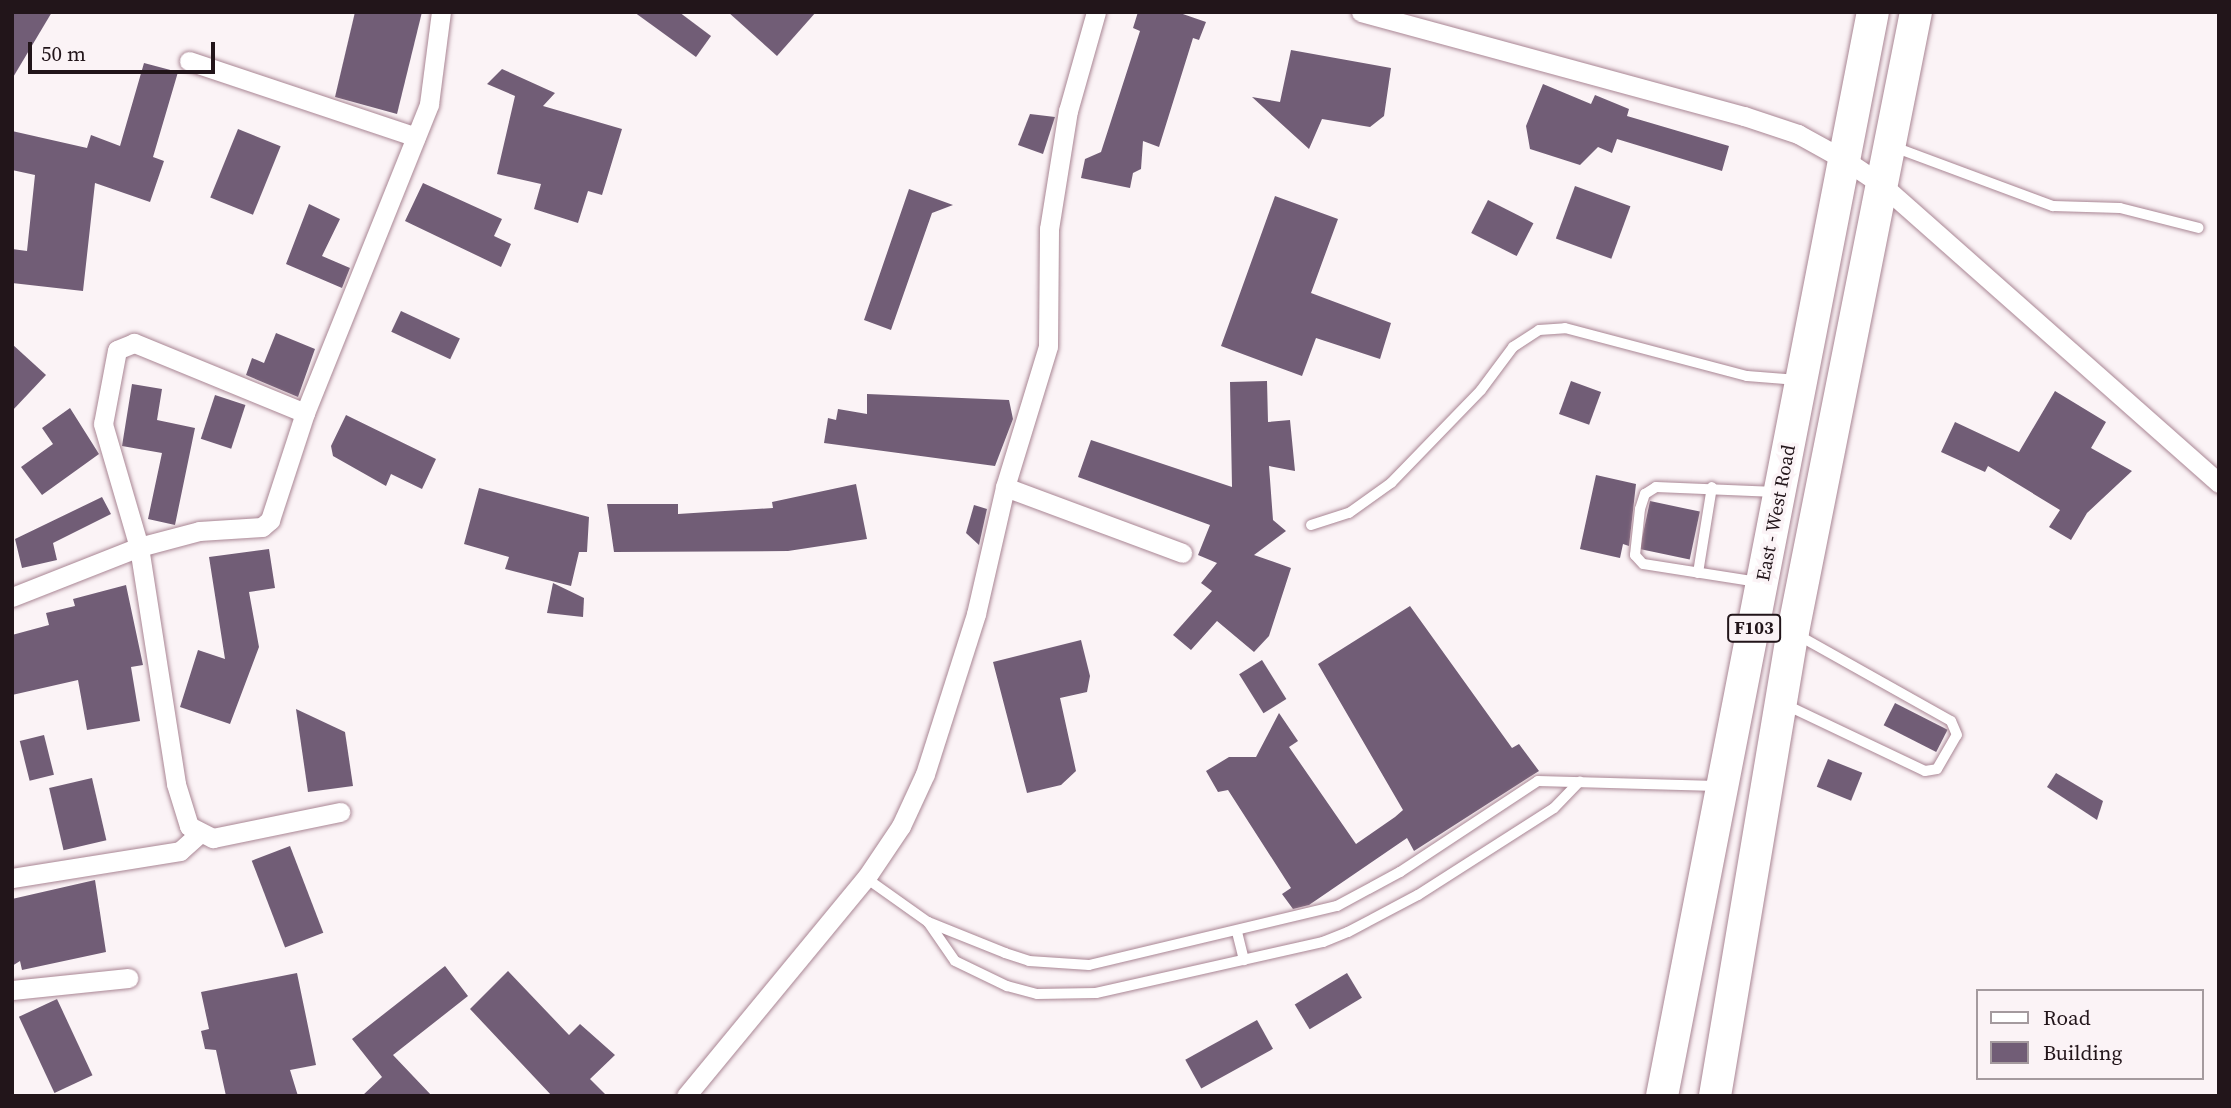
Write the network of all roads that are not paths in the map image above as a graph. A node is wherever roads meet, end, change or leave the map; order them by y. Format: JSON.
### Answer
{"nodes":[{"id":1,"x":441,"y":12,"type":"edge"},
{"id":2,"x":1096,"y":12,"type":"edge"},
{"id":3,"x":1361,"y":12,"type":"edge"},
{"id":4,"x":1873,"y":12,"type":"edge"},
{"id":5,"x":1916,"y":12,"type":"edge"},
{"id":6,"x":189,"y":61,"type":"dead end"},
{"id":7,"x":416,"y":136,"type":"junction"},
{"id":8,"x":1890,"y":146,"type":"junction"},
{"id":9,"x":1845,"y":160,"type":"junction"},
{"id":10,"x":1882,"y":185,"type":"junction"},
{"id":11,"x":2199,"y":228,"type":"dead end"},
{"id":12,"x":1802,"y":381,"type":"junction"},
{"id":13,"x":305,"y":414,"type":"junction"},
{"id":14,"x":2219,"y":483,"type":"edge"},
{"id":15,"x":1004,"y":487,"type":"junction"},
{"id":16,"x":1712,"y":487,"type":"junction"},
{"id":17,"x":1780,"y":493,"type":"junction"},
{"id":18,"x":1311,"y":525,"type":"dead end"},
{"id":19,"x":139,"y":547,"type":"junction"},
{"id":20,"x":1182,"y":553,"type":"dead end"},
{"id":21,"x":1698,"y":573,"type":"junction"},
{"id":22,"x":1763,"y":583,"type":"junction"},
{"id":23,"x":12,"y":597,"type":"edge"},
{"id":24,"x":1793,"y":632,"type":"junction"},
{"id":25,"x":1781,"y":703,"type":"junction"},
{"id":26,"x":1580,"y":781,"type":"junction"},
{"id":27,"x":1723,"y":786,"type":"junction"},
{"id":28,"x":340,"y":812,"type":"dead end"},
{"id":29,"x":198,"y":835,"type":"junction"},
{"id":30,"x":12,"y":878,"type":"edge"},
{"id":31,"x":866,"y":878,"type":"junction"},
{"id":32,"x":928,"y":922,"type":"junction"},
{"id":33,"x":1237,"y":932,"type":"junction"},
{"id":34,"x":1244,"y":960,"type":"junction"},
{"id":35,"x":128,"y":978,"type":"dead end"},
{"id":36,"x":12,"y":990,"type":"edge"},
{"id":37,"x":686,"y":1096,"type":"edge"},
{"id":38,"x":1662,"y":1096,"type":"edge"},
{"id":39,"x":1715,"y":1096,"type":"edge"}],
"edges":[{"from":1,"to":7,"type":"street"},
{"from":2,"to":15,"type":"street"},
{"from":3,"to":9,"type":"street"},
{"from":4,"to":9,"type":"main road","name":"East - West Road","number":"F103"},
{"from":5,"to":8,"type":"main road","name":"East - West Road","number":"F103"},
{"from":6,"to":7,"type":"street"},
{"from":7,"to":13,"type":"street"},
{"from":8,"to":10,"type":"main road","name":"East - West Road","number":"F103"},
{"from":8,"to":11,"type":"lane"},
{"from":9,"to":10,"type":"street"},
{"from":9,"to":12,"type":"main road","name":"East - West Road","number":"F103"},
{"from":10,"to":14,"type":"street"},
{"from":10,"to":24,"type":"main road","name":"East - West Road","number":"F103"},
{"from":12,"to":17,"type":"main road","name":"East - West Road","number":"F103"},
{"from":12,"to":18,"type":"lane"},
{"from":13,"to":19,"type":"street"},
{"from":13,"to":19,"type":"street"},
{"from":15,"to":20,"type":"street"},
{"from":15,"to":31,"type":"street"},
{"from":16,"to":17,"type":"lane"},
{"from":16,"to":21,"type":"lane"},
{"from":16,"to":21,"type":"lane"},
{"from":17,"to":22,"type":"main road","name":"East - West Road","number":"F103"},
{"from":19,"to":23,"type":"street"},
{"from":19,"to":29,"type":"street"},
{"from":21,"to":22,"type":"lane"},
{"from":22,"to":27,"type":"main road","name":"East - West Road","number":"F103"},
{"from":24,"to":25,"type":"main road","name":"East - West Road","number":"F103"},
{"from":24,"to":25,"type":"lane"},
{"from":25,"to":39,"type":"main road","name":"East - West Road","number":"F103"},
{"from":26,"to":27,"type":"lane"},
{"from":26,"to":33,"type":"lane"},
{"from":26,"to":34,"type":"lane"},
{"from":27,"to":38,"type":"main road","name":"East - West Road","number":"F103"},
{"from":28,"to":29,"type":"street"},
{"from":29,"to":30,"type":"street"},
{"from":31,"to":32,"type":"lane"},
{"from":31,"to":37,"type":"street"},
{"from":32,"to":33,"type":"lane"},
{"from":32,"to":34,"type":"lane"},
{"from":33,"to":34,"type":"lane"},
{"from":35,"to":36,"type":"street"}]}
